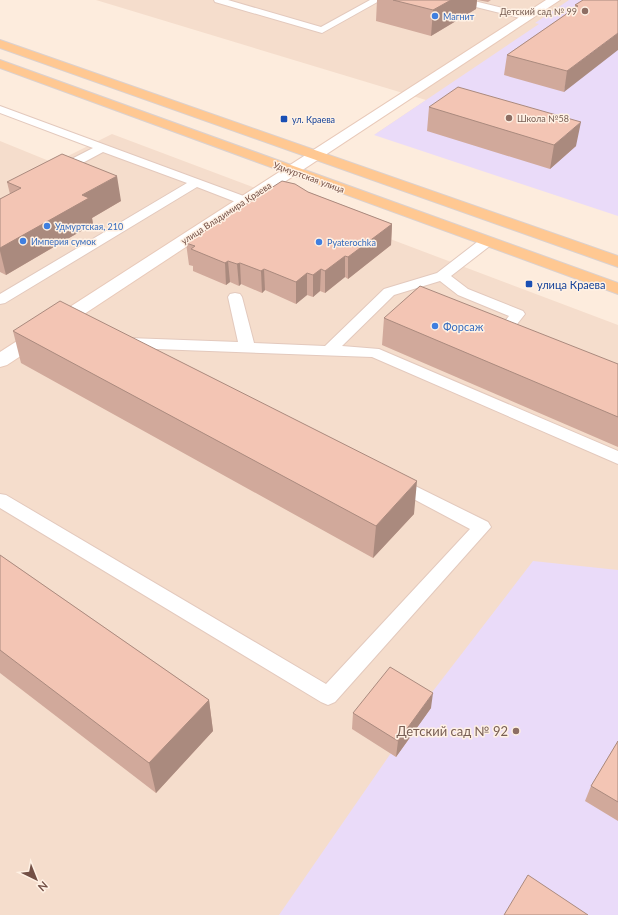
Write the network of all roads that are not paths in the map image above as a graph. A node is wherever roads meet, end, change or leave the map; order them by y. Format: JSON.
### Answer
{"nodes":[{"id":1,"x":218,"y":0,"type":"edge"},
{"id":2,"x":377,"y":0,"type":"edge"},
{"id":3,"x":459,"y":0,"type":"edge"},
{"id":4,"x":554,"y":0,"type":"edge"},
{"id":5,"x":528,"y":17,"type":"junction"},
{"id":6,"x":0,"y":44,"type":"edge"},
{"id":7,"x":0,"y":64,"type":"edge"},
{"id":8,"x":0,"y":109,"type":"edge"},
{"id":9,"x":102,"y":148,"type":"junction"},
{"id":10,"x":315,"y":156,"type":"junction"},
{"id":11,"x":291,"y":171,"type":"junction"},
{"id":12,"x":48,"y":177,"type":"edge"},
{"id":13,"x":196,"y":184,"type":"junction"},
{"id":14,"x":245,"y":201,"type":"junction"},
{"id":15,"x":486,"y":242,"type":"junction"},
{"id":16,"x":618,"y":262,"type":"edge"},
{"id":17,"x":442,"y":276,"type":"junction"},
{"id":18,"x":618,"y":290,"type":"edge"},
{"id":19,"x":235,"y":297,"type":"dead end"},
{"id":20,"x":0,"y":300,"type":"edge"},
{"id":21,"x":526,"y":339,"type":"edge"},
{"id":22,"x":247,"y":347,"type":"junction"},
{"id":23,"x":328,"y":351,"type":"junction"},
{"id":24,"x":2,"y":357,"type":"edge"},
{"id":25,"x":158,"y":358,"type":"edge"},
{"id":26,"x":618,"y":458,"type":"edge"},
{"id":27,"x":383,"y":476,"type":"edge"},
{"id":28,"x":0,"y":500,"type":"edge"}],
"edges":[{"from":1,"to":2,"type":"lane"},
{"from":3,"to":5,"type":"lane"},
{"from":4,"to":5,"type":"street","name":"улица Владимира Краева"},
{"from":5,"to":10,"type":"street","name":"улица Владимира Краева"},
{"from":6,"to":10,"type":"main road","name":"Удмуртская улица"},
{"from":7,"to":11,"type":"main road","name":"Удмуртская улица"},
{"from":8,"to":9,"type":"lane"},
{"from":9,"to":12,"type":"lane"},
{"from":9,"to":13,"type":"lane"},
{"from":10,"to":11,"type":"street","name":"улица Владимира Краева"},
{"from":10,"to":16,"type":"main road","name":"Удмуртская улица"},
{"from":11,"to":14,"type":"street","name":"улица Владимира Краева"},
{"from":11,"to":15,"type":"main road","name":"Удмуртская улица"},
{"from":13,"to":14,"type":"lane"},
{"from":13,"to":20,"type":"lane"},
{"from":14,"to":24,"type":"street","name":"улица Владимира Краева"},
{"from":15,"to":17,"type":"lane"},
{"from":15,"to":18,"type":"main road","name":"Удмуртская улица"},
{"from":17,"to":21,"type":"lane"},
{"from":17,"to":23,"type":"lane"},
{"from":19,"to":22,"type":"lane"},
{"from":22,"to":23,"type":"lane"},
{"from":22,"to":25,"type":"lane"},
{"from":23,"to":26,"type":"lane"},
{"from":27,"to":28,"type":"lane"}]}
